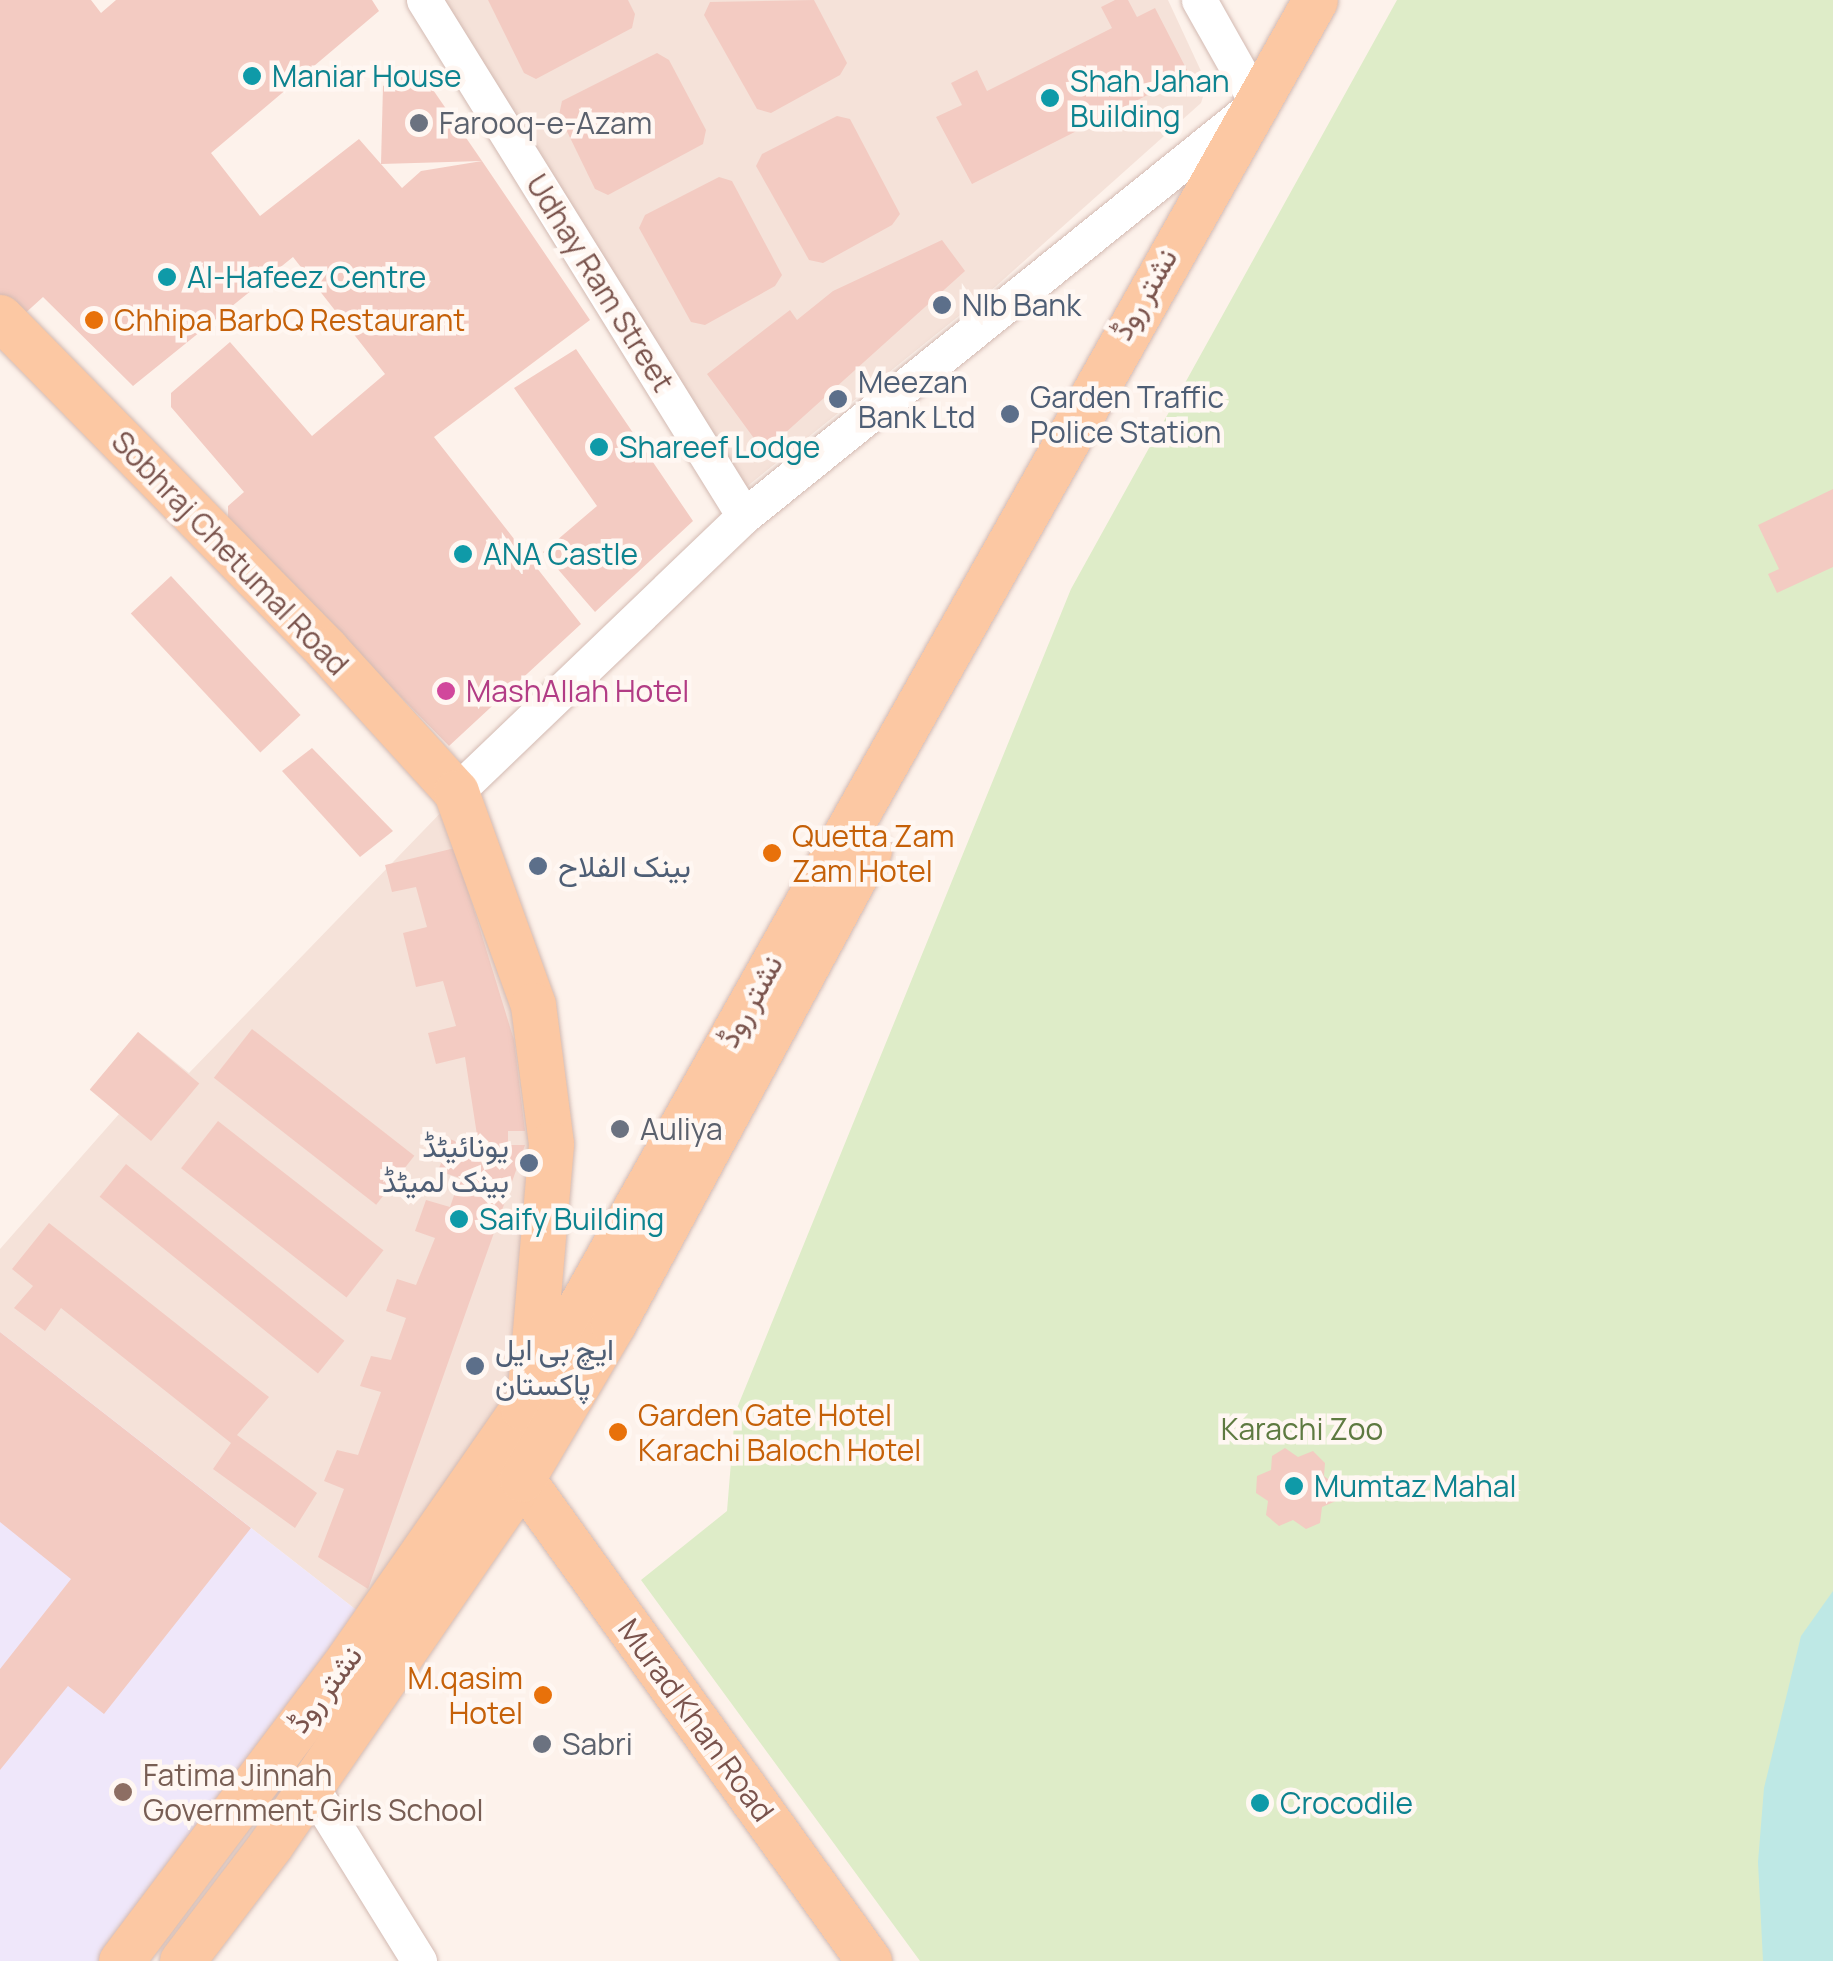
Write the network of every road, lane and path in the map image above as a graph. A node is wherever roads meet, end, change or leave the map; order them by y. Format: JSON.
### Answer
{"nodes":[{"id":1,"x":424,"y":0,"type":"edge"},
{"id":2,"x":1199,"y":0,"type":"edge"},
{"id":3,"x":1314,"y":0,"type":"edge"},
{"id":4,"x":1339,"y":0,"type":"edge"},
{"id":5,"x":1257,"y":103,"type":"junction"},
{"id":6,"x":0,"y":318,"type":"edge"},
{"id":7,"x":744,"y":516,"type":"junction"},
{"id":8,"x":456,"y":792,"type":"junction"},
{"id":9,"x":523,"y":1408,"type":"junction"},
{"id":10,"x":522,"y":1480,"type":"junction"},
{"id":11,"x":310,"y":1785,"type":"junction"},
{"id":12,"x":121,"y":1961,"type":"edge"},
{"id":13,"x":182,"y":1961,"type":"edge"},
{"id":14,"x":418,"y":1961,"type":"edge"},
{"id":15,"x":869,"y":1961,"type":"edge"}],
"edges":[{"from":1,"to":7,"type":"street","name":"Udhay Ram Street"},
{"from":2,"to":5,"type":"street"},
{"from":3,"to":5,"type":"main road","name":"نشتر روڈ"},
{"from":4,"to":10,"type":"main road","name":"نشتر روڈ"},
{"from":5,"to":7,"type":"street"},
{"from":5,"to":9,"type":"main road","name":"نشتر روڈ"},
{"from":6,"to":8,"type":"main road","name":"Sobhraj Chetumal Road"},
{"from":7,"to":8,"type":"street"},
{"from":8,"to":9,"type":"main road"},
{"from":9,"to":10,"type":"main road"},
{"from":9,"to":12,"type":"main road","name":"نشتر روڈ"},
{"from":10,"to":11,"type":"main road","name":"نشتر روڈ"},
{"from":10,"to":15,"type":"main road","name":"Murad Khan Road"},
{"from":11,"to":13,"type":"main road","name":"نشتر روڈ"},
{"from":11,"to":14,"type":"street"}]}
